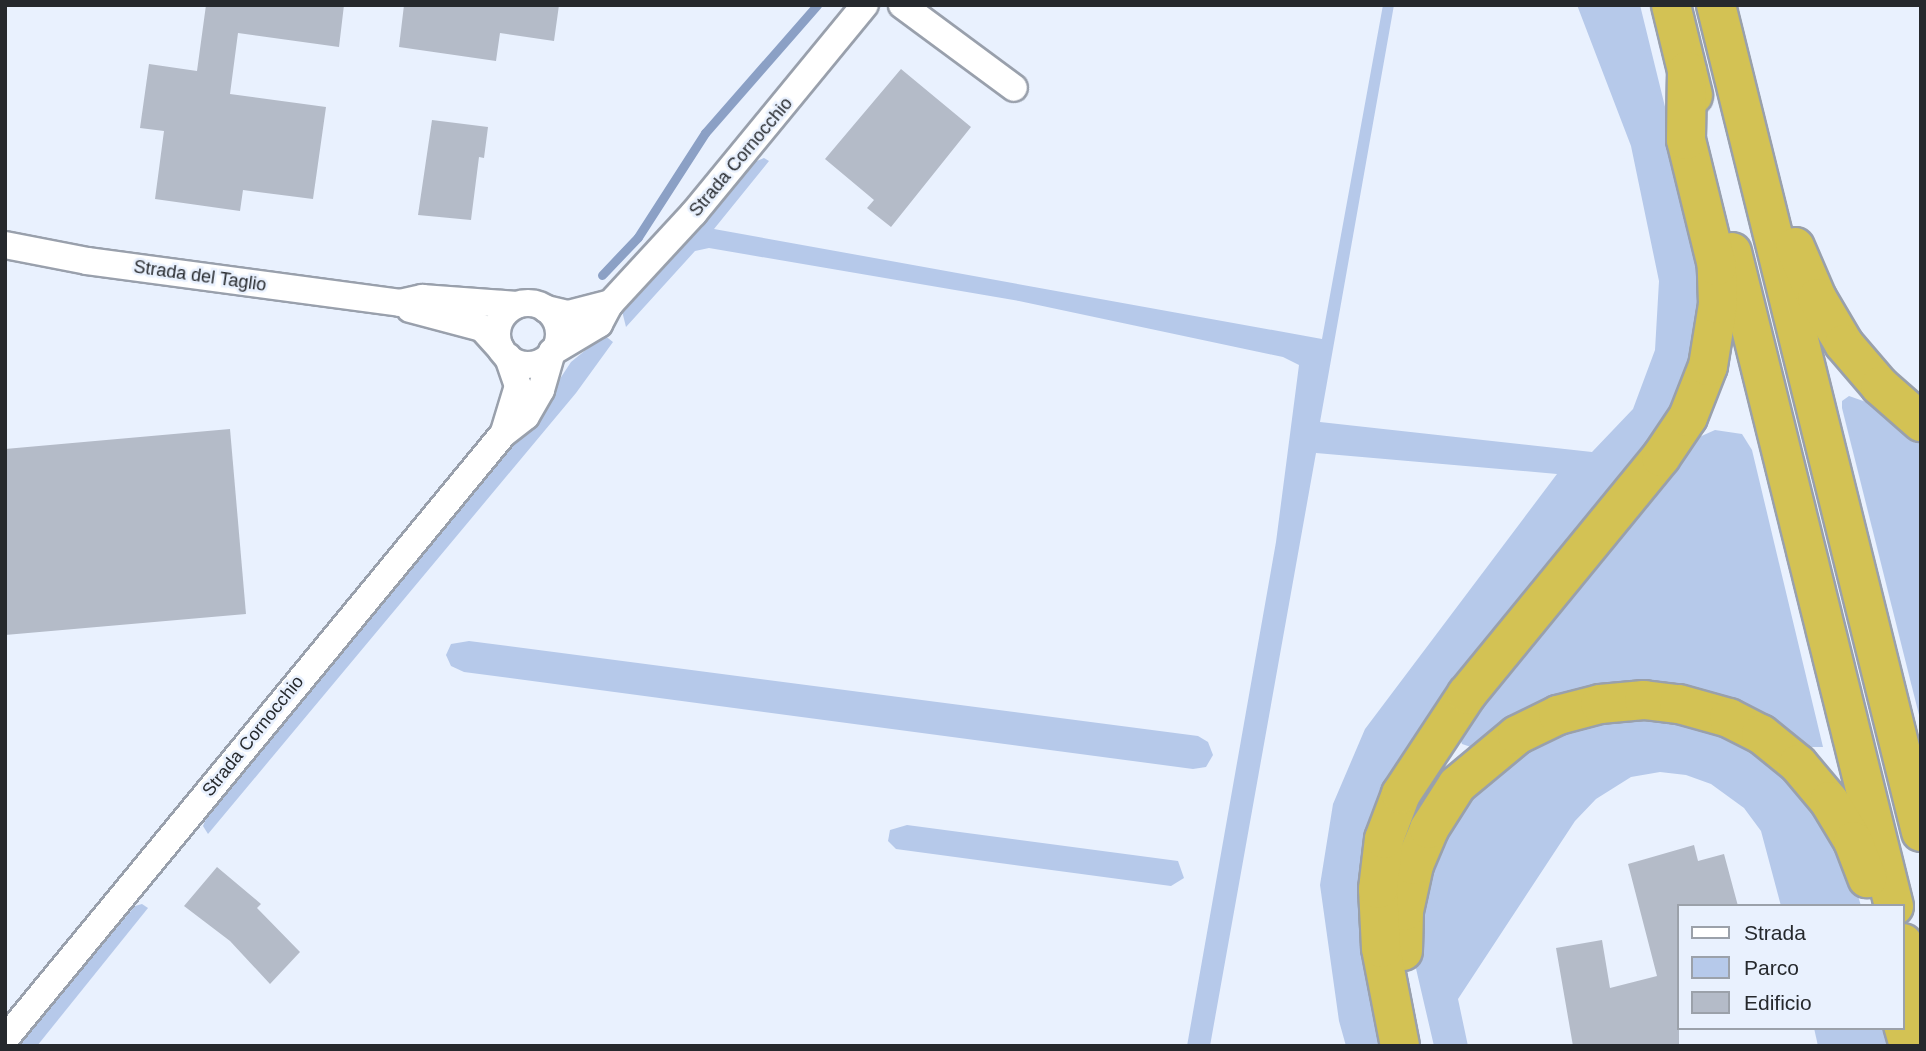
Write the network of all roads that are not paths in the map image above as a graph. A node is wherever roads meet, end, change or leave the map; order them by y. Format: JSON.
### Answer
{"nodes":[{"id":1,"x":865,"y":5,"type":"edge"},
{"id":2,"x":902,"y":5,"type":"edge"},
{"id":3,"x":1671,"y":5,"type":"edge"},
{"id":4,"x":1716,"y":5,"type":"edge"},
{"id":5,"x":1728,"y":5,"type":"edge"},
{"id":6,"x":1687,"y":71,"type":"junction"},
{"id":7,"x":1014,"y":88,"type":"dead end"},
{"id":8,"x":5,"y":245,"type":"edge"},
{"id":9,"x":396,"y":302,"type":"junction"},
{"id":10,"x":611,"y":303,"type":"junction"},
{"id":11,"x":517,"y":305,"type":"junction"},
{"id":12,"x":546,"y":309,"type":"junction"},
{"id":13,"x":552,"y":352,"type":"junction"},
{"id":14,"x":504,"y":353,"type":"junction"},
{"id":15,"x":1921,"y":422,"type":"edge"},
{"id":16,"x":503,"y":434,"type":"junction"},
{"id":17,"x":1921,"y":832,"type":"edge"},
{"id":18,"x":1873,"y":904,"type":"edge"},
{"id":19,"x":1894,"y":904,"type":"edge"},
{"id":20,"x":1905,"y":951,"type":"edge"},
{"id":21,"x":1921,"y":1014,"type":"edge"},
{"id":22,"x":5,"y":1039,"type":"edge"},
{"id":23,"x":1400,"y":1046,"type":"edge"},
{"id":24,"x":1421,"y":1046,"type":"edge"}],
"edges":[{"from":1,"to":10,"type":"street","name":"Strada Cornocchio"},
{"from":2,"to":7,"type":"street"},
{"from":3,"to":6,"type":"highway"},
{"from":4,"to":17,"type":"highway"},
{"from":5,"to":15,"type":"highway"},
{"from":6,"to":19,"type":"highway"},
{"from":6,"to":23,"type":"highway"},
{"from":8,"to":9,"type":"street","name":"Strada del Taglio"},
{"from":9,"to":11,"type":"street","name":"Strada del Taglio"},
{"from":9,"to":14,"type":"street","name":"Strada del Taglio"},
{"from":10,"to":12,"type":"street"},
{"from":10,"to":13,"type":"street","name":"Strada Cornocchio"},
{"from":11,"to":12,"type":"street"},
{"from":11,"to":14,"type":"street","name":"Strada Cornocchio"},
{"from":12,"to":13,"type":"street","name":"Strada Cornocchio"},
{"from":13,"to":14,"type":"street","name":"Strada Cornocchio"},
{"from":13,"to":16,"type":"street","name":"Strada Cornocchio"},
{"from":14,"to":16,"type":"street","name":"Strada Cornocchio"},
{"from":16,"to":22,"type":"street","name":"Strada Cornocchio"},
{"from":18,"to":24,"type":"highway"},
{"from":20,"to":21,"type":"highway"}]}
